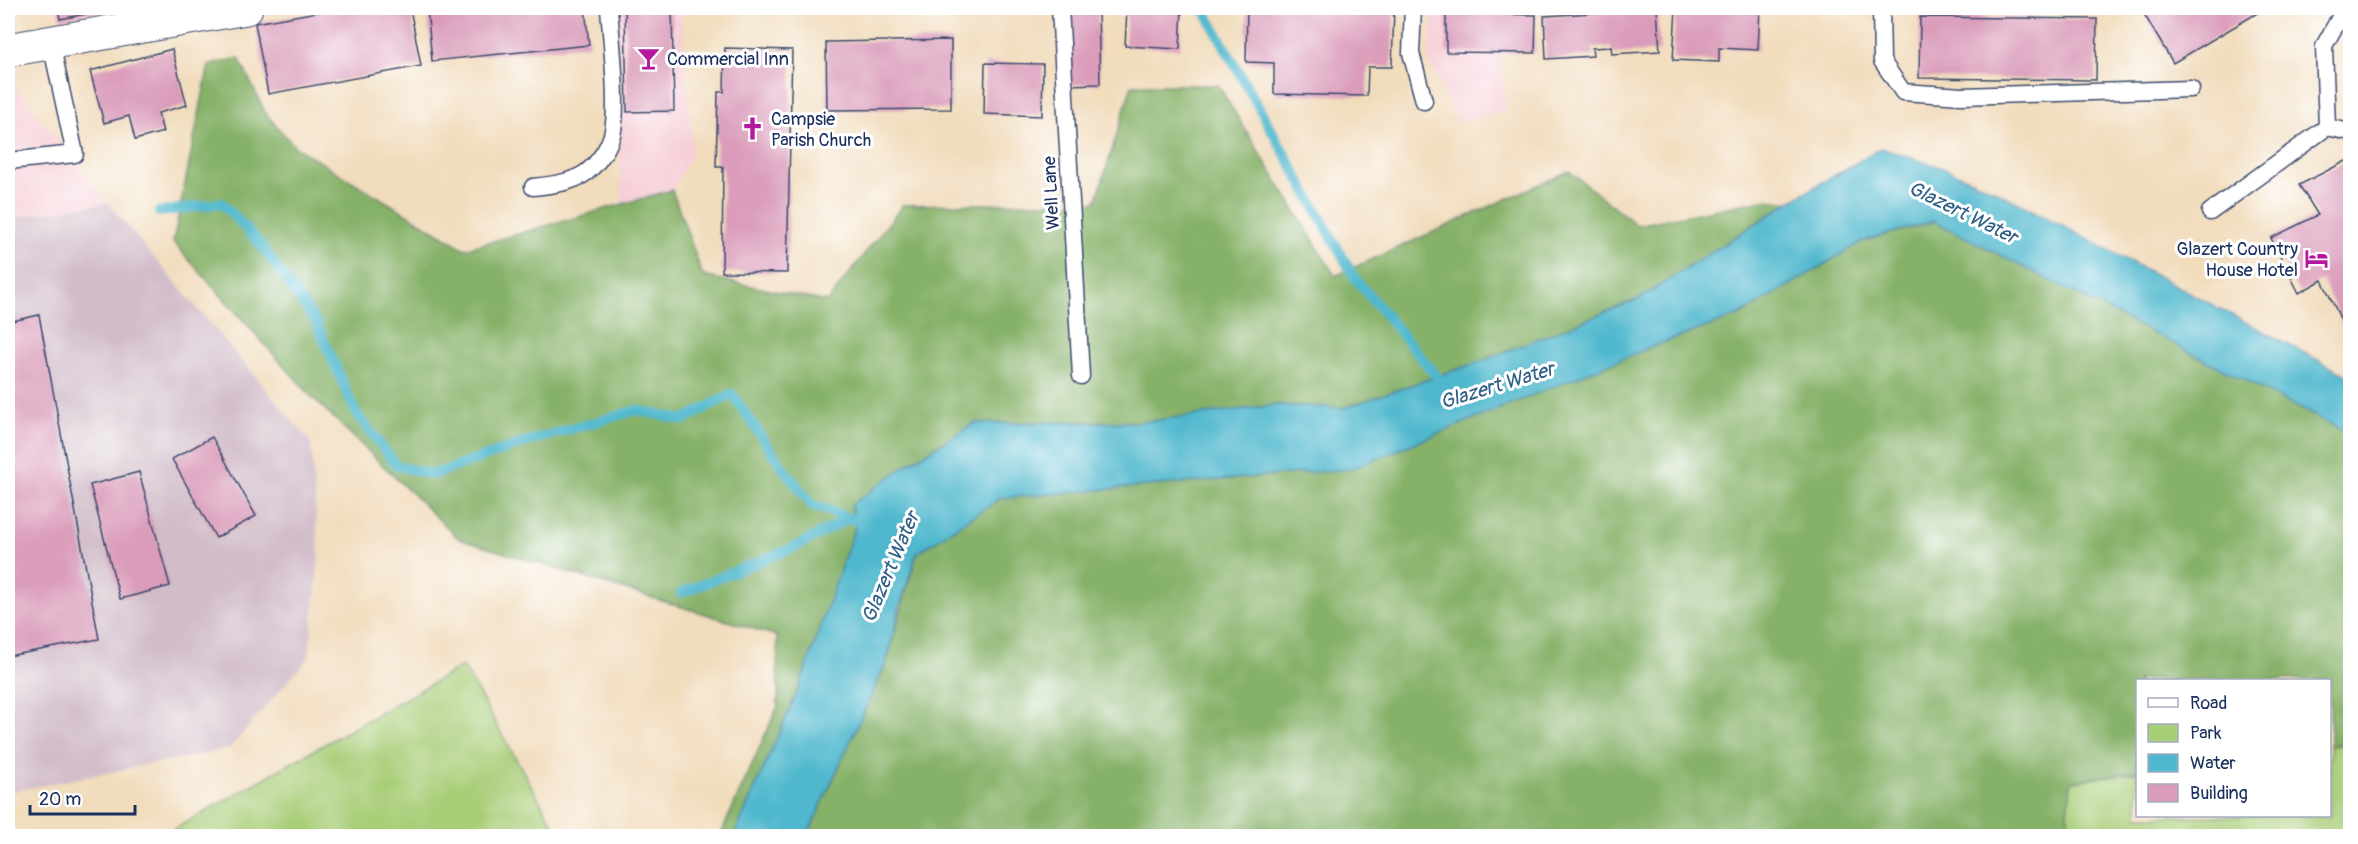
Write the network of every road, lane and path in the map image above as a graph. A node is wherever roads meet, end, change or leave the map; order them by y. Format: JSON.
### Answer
{"nodes":[{"id":1,"x":246,"y":8,"type":"edge"},
{"id":2,"x":609,"y":8,"type":"edge"},
{"id":3,"x":1060,"y":8,"type":"edge"},
{"id":4,"x":1413,"y":8,"type":"edge"},
{"id":5,"x":1881,"y":8,"type":"edge"},
{"id":6,"x":2345,"y":8,"type":"edge"},
{"id":7,"x":51,"y":43,"type":"junction"},
{"id":8,"x":8,"y":50,"type":"edge"},
{"id":9,"x":2191,"y":89,"type":"dead end"},
{"id":10,"x":1424,"y":101,"type":"dead end"},
{"id":11,"x":2327,"y":127,"type":"junction"},
{"id":12,"x":2350,"y":132,"type":"edge"},
{"id":13,"x":8,"y":160,"type":"edge"},
{"id":14,"x":533,"y":187,"type":"dead end"},
{"id":15,"x":2210,"y":212,"type":"dead end"},
{"id":16,"x":1081,"y":376,"type":"dead end"}],
"edges":[{"from":1,"to":7,"type":"main road"},
{"from":2,"to":14,"type":"lane"},
{"from":3,"to":16,"type":"lane","name":"Well Lane"},
{"from":4,"to":10,"type":"lane"},
{"from":5,"to":9,"type":"lane"},
{"from":6,"to":11,"type":"lane"},
{"from":7,"to":8,"type":"main road"},
{"from":7,"to":13,"type":"lane"},
{"from":11,"to":12,"type":"lane"},
{"from":11,"to":15,"type":"lane"}]}
